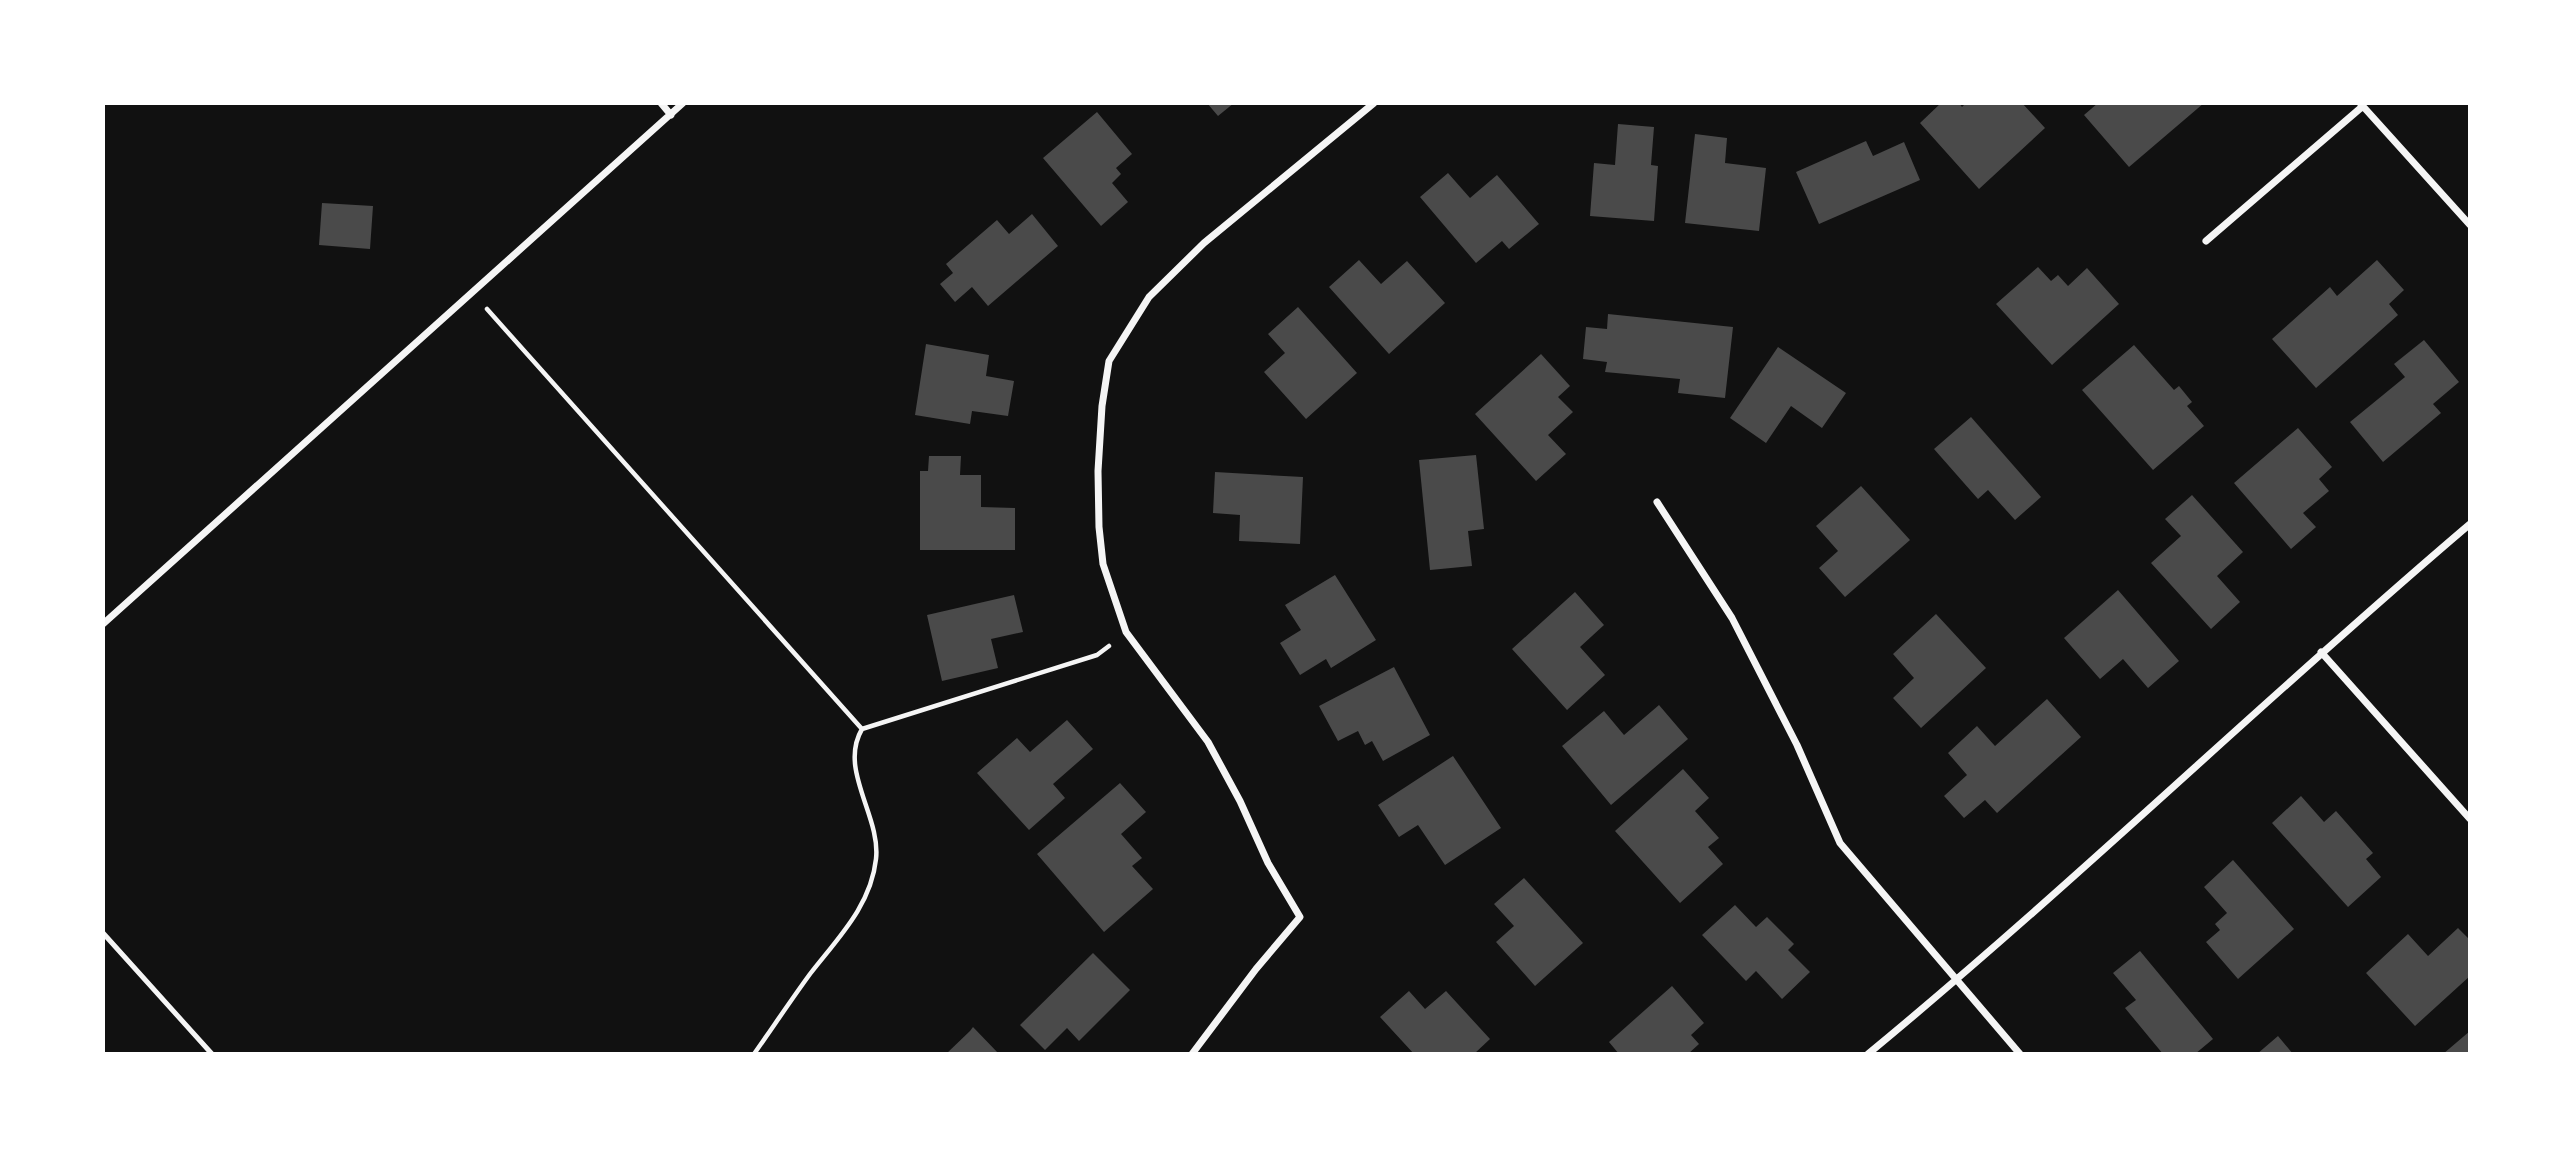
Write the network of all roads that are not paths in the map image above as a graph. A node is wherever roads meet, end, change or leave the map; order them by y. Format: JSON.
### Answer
{"nodes":[{"id":1,"x":662,"y":103,"type":"edge"},
{"id":2,"x":683,"y":103,"type":"edge"},
{"id":3,"x":1374,"y":103,"type":"edge"},
{"id":4,"x":2362,"y":105,"type":"edge"},
{"id":5,"x":671,"y":114,"type":"junction"},
{"id":6,"x":2470,"y":225,"type":"edge"},
{"id":7,"x":2206,"y":241,"type":"dead end"},
{"id":8,"x":1657,"y":502,"type":"dead end"},
{"id":9,"x":2470,"y":524,"type":"edge"},
{"id":10,"x":103,"y":624,"type":"edge"},
{"id":11,"x":2321,"y":652,"type":"junction"},
{"id":12,"x":2470,"y":820,"type":"edge"},
{"id":13,"x":103,"y":933,"type":"edge"},
{"id":14,"x":1956,"y":981,"type":"junction"},
{"id":15,"x":212,"y":1054,"type":"edge"},
{"id":16,"x":1192,"y":1054,"type":"edge"},
{"id":17,"x":1868,"y":1054,"type":"edge"},
{"id":18,"x":2020,"y":1054,"type":"edge"}],
"edges":[{"from":1,"to":5,"type":"street"},
{"from":2,"to":5,"type":"street"},
{"from":3,"to":16,"type":"street"},
{"from":4,"to":6,"type":"street"},
{"from":4,"to":7,"type":"street"},
{"from":5,"to":10,"type":"street"},
{"from":8,"to":14,"type":"street"},
{"from":9,"to":11,"type":"street"},
{"from":11,"to":12,"type":"street"},
{"from":11,"to":14,"type":"street"},
{"from":13,"to":15,"type":"lane"},
{"from":14,"to":17,"type":"street"},
{"from":14,"to":18,"type":"street"}]}
